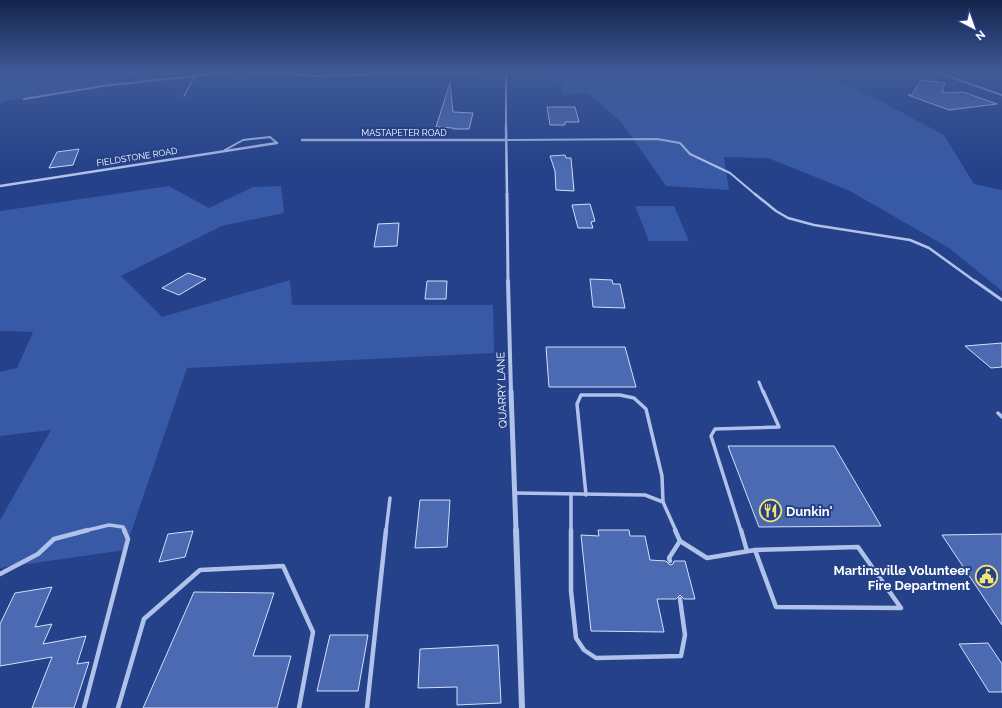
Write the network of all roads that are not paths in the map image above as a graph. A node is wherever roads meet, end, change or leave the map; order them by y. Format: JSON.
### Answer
{"nodes":[{"id":1,"x":506,"y":105,"type":"edge"},
{"id":2,"x":302,"y":140,"type":"dead end"},
{"id":3,"x":507,"y":140,"type":"junction"},
{"id":4,"x":276,"y":142,"type":"joint"},
{"id":5,"x":225,"y":150,"type":"junction"},
{"id":6,"x":0,"y":186,"type":"edge"},
{"id":7,"x":1002,"y":300,"type":"edge"},
{"id":8,"x":759,"y":382,"type":"dead end"},
{"id":9,"x":998,"y":413,"type":"dead end"},
{"id":10,"x":1002,"y":417,"type":"edge"},
{"id":11,"x":515,"y":493,"type":"junction"},
{"id":12,"x":571,"y":494,"type":"junction"},
{"id":13,"x":586,"y":494,"type":"junction"},
{"id":14,"x":390,"y":498,"type":"dead end"},
{"id":15,"x":663,"y":502,"type":"junction"},
{"id":16,"x":680,"y":540,"type":"junction"},
{"id":17,"x":755,"y":550,"type":"junction"},
{"id":18,"x":747,"y":551,"type":"junction"},
{"id":19,"x":670,"y":561,"type":"dead end"},
{"id":20,"x":0,"y":574,"type":"edge"},
{"id":21,"x":680,"y":599,"type":"dead end"},
{"id":22,"x":84,"y":708,"type":"edge"},
{"id":23,"x":118,"y":708,"type":"edge"},
{"id":24,"x":299,"y":708,"type":"edge"},
{"id":25,"x":367,"y":708,"type":"edge"},
{"id":26,"x":522,"y":708,"type":"edge"}],
"edges":[{"from":1,"to":3,"type":"street","name":"QUARRY LANE"},
{"from":2,"to":3,"type":"street","name":"MASTAPETER ROAD"},
{"from":3,"to":7,"type":"lane"},
{"from":3,"to":11,"type":"street","name":"QUARRY LANE"},
{"from":4,"to":5,"type":"street","name":"FIELDSTONE ROAD"},
{"from":4,"to":5,"type":"lane"},
{"from":5,"to":6,"type":"street","name":"FIELDSTONE ROAD"},
{"from":8,"to":18,"type":"lane"},
{"from":9,"to":10,"type":"lane"},
{"from":11,"to":12,"type":"lane"},
{"from":11,"to":26,"type":"street","name":"QUARRY LANE"},
{"from":12,"to":13,"type":"lane"},
{"from":12,"to":21,"type":"lane"},
{"from":13,"to":15,"type":"lane"},
{"from":13,"to":15,"type":"lane"},
{"from":14,"to":25,"type":"lane"},
{"from":15,"to":16,"type":"lane"},
{"from":16,"to":18,"type":"lane"},
{"from":16,"to":19,"type":"lane"},
{"from":17,"to":17,"type":"lane"},
{"from":17,"to":18,"type":"lane"},
{"from":20,"to":22,"type":"lane"},
{"from":23,"to":24,"type":"lane"}]}
